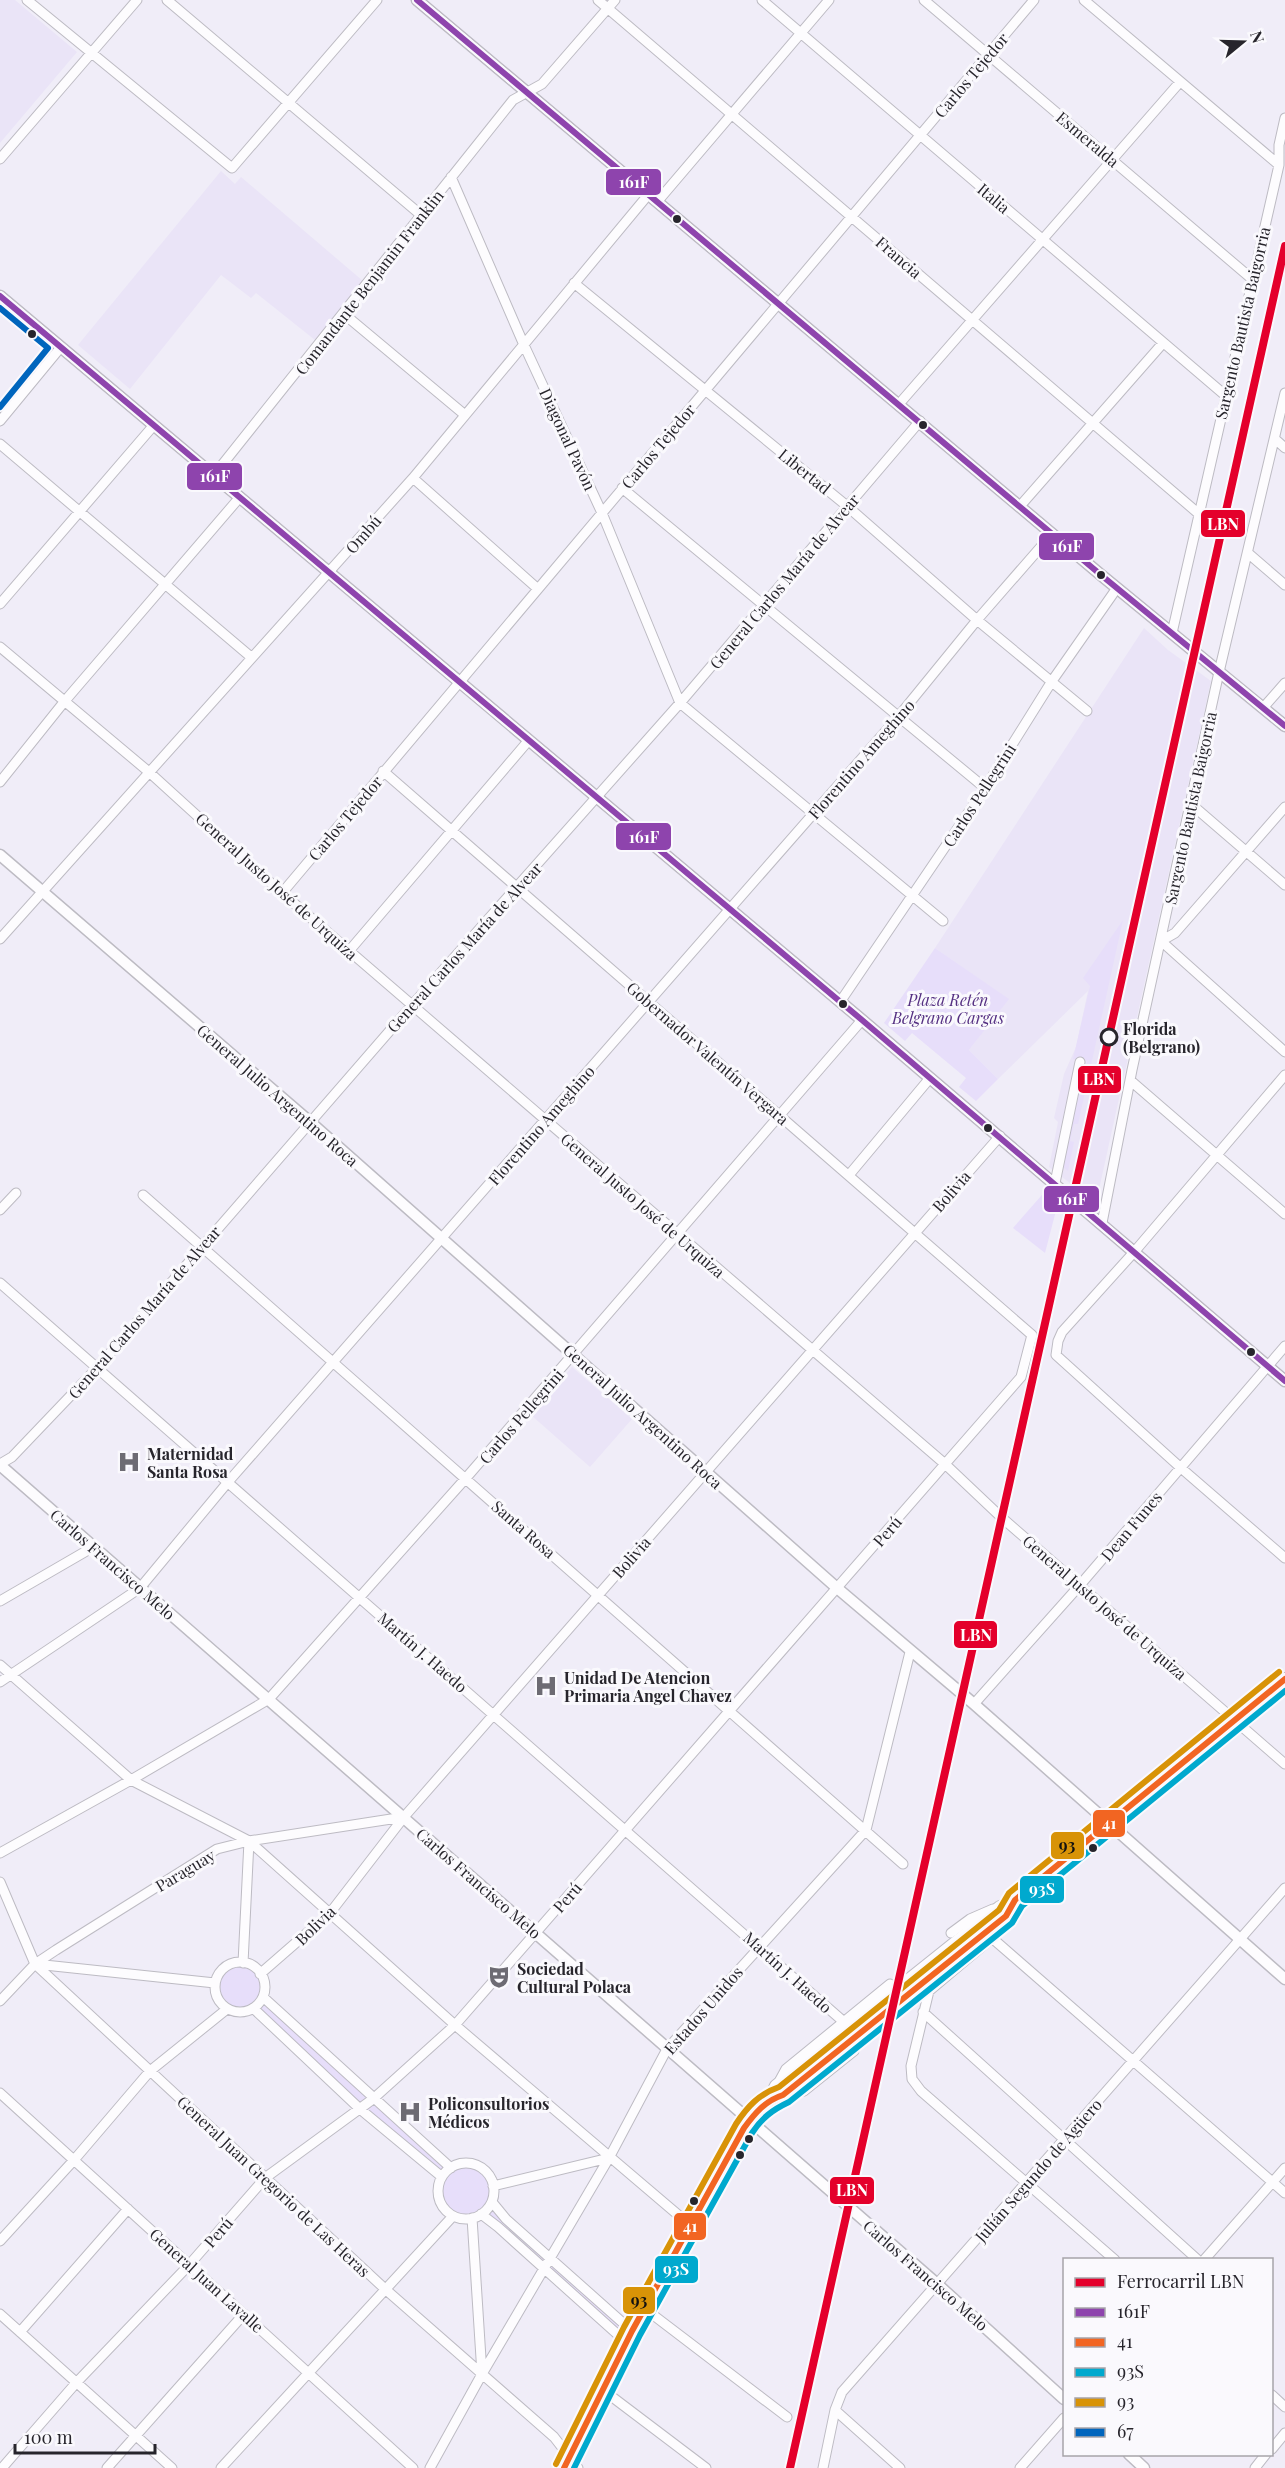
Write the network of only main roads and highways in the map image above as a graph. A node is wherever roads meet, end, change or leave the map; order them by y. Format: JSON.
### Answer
{"nodes":[{"id":1,"x":1285,"y":1679,"type":"edge"},
{"id":2,"x":566,"y":2462,"type":"edge"}],
"edges":[{"from":1,"to":2,"type":"main road"}]}
